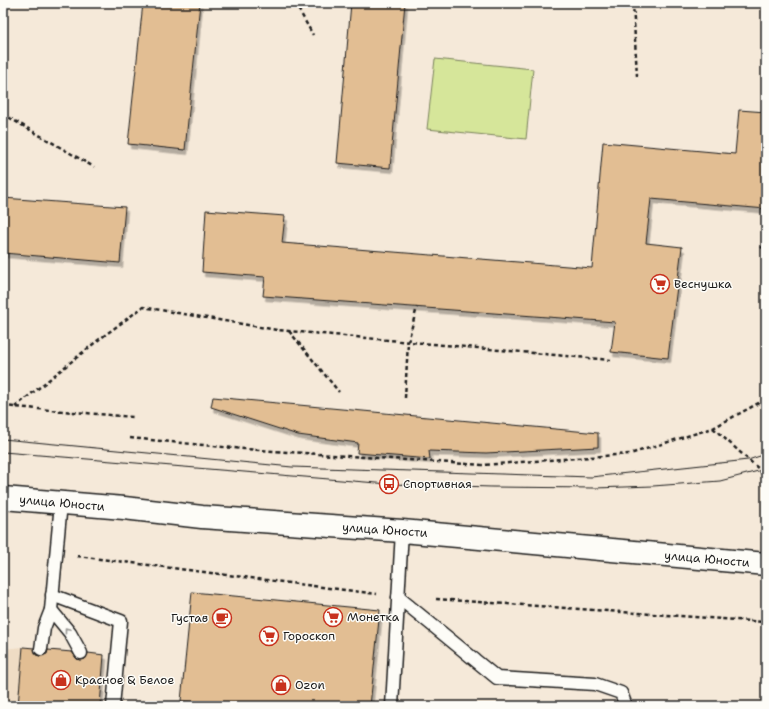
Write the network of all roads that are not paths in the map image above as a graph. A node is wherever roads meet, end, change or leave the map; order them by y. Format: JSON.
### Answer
{"nodes":[{"id":1,"x":3,"y":498,"type":"edge"},
{"id":2,"x":61,"y":502,"type":"junction"},
{"id":3,"x":402,"y":531,"type":"junction"},
{"id":4,"x":766,"y":564,"type":"edge"},
{"id":5,"x":52,"y":594,"type":"junction"},
{"id":6,"x":398,"y":597,"type":"junction"},
{"id":7,"x":50,"y":610,"type":"junction"},
{"id":8,"x":41,"y":649,"type":"dead end"},
{"id":9,"x":82,"y":653,"type":"dead end"},
{"id":10,"x":113,"y":706,"type":"edge"},
{"id":11,"x":392,"y":706,"type":"edge"},
{"id":12,"x":626,"y":706,"type":"edge"}],
"edges":[{"from":1,"to":2,"type":"main road","name":"улица Юности"},
{"from":2,"to":3,"type":"main road","name":"улица Юности"},
{"from":2,"to":5,"type":"lane"},
{"from":3,"to":4,"type":"main road","name":"улица Юности"},
{"from":3,"to":6,"type":"lane"},
{"from":5,"to":7,"type":"lane"},
{"from":5,"to":10,"type":"lane"},
{"from":6,"to":11,"type":"lane"},
{"from":6,"to":12,"type":"lane"},
{"from":7,"to":8,"type":"lane"},
{"from":9,"to":7,"type":"lane","one_way":true}]}
